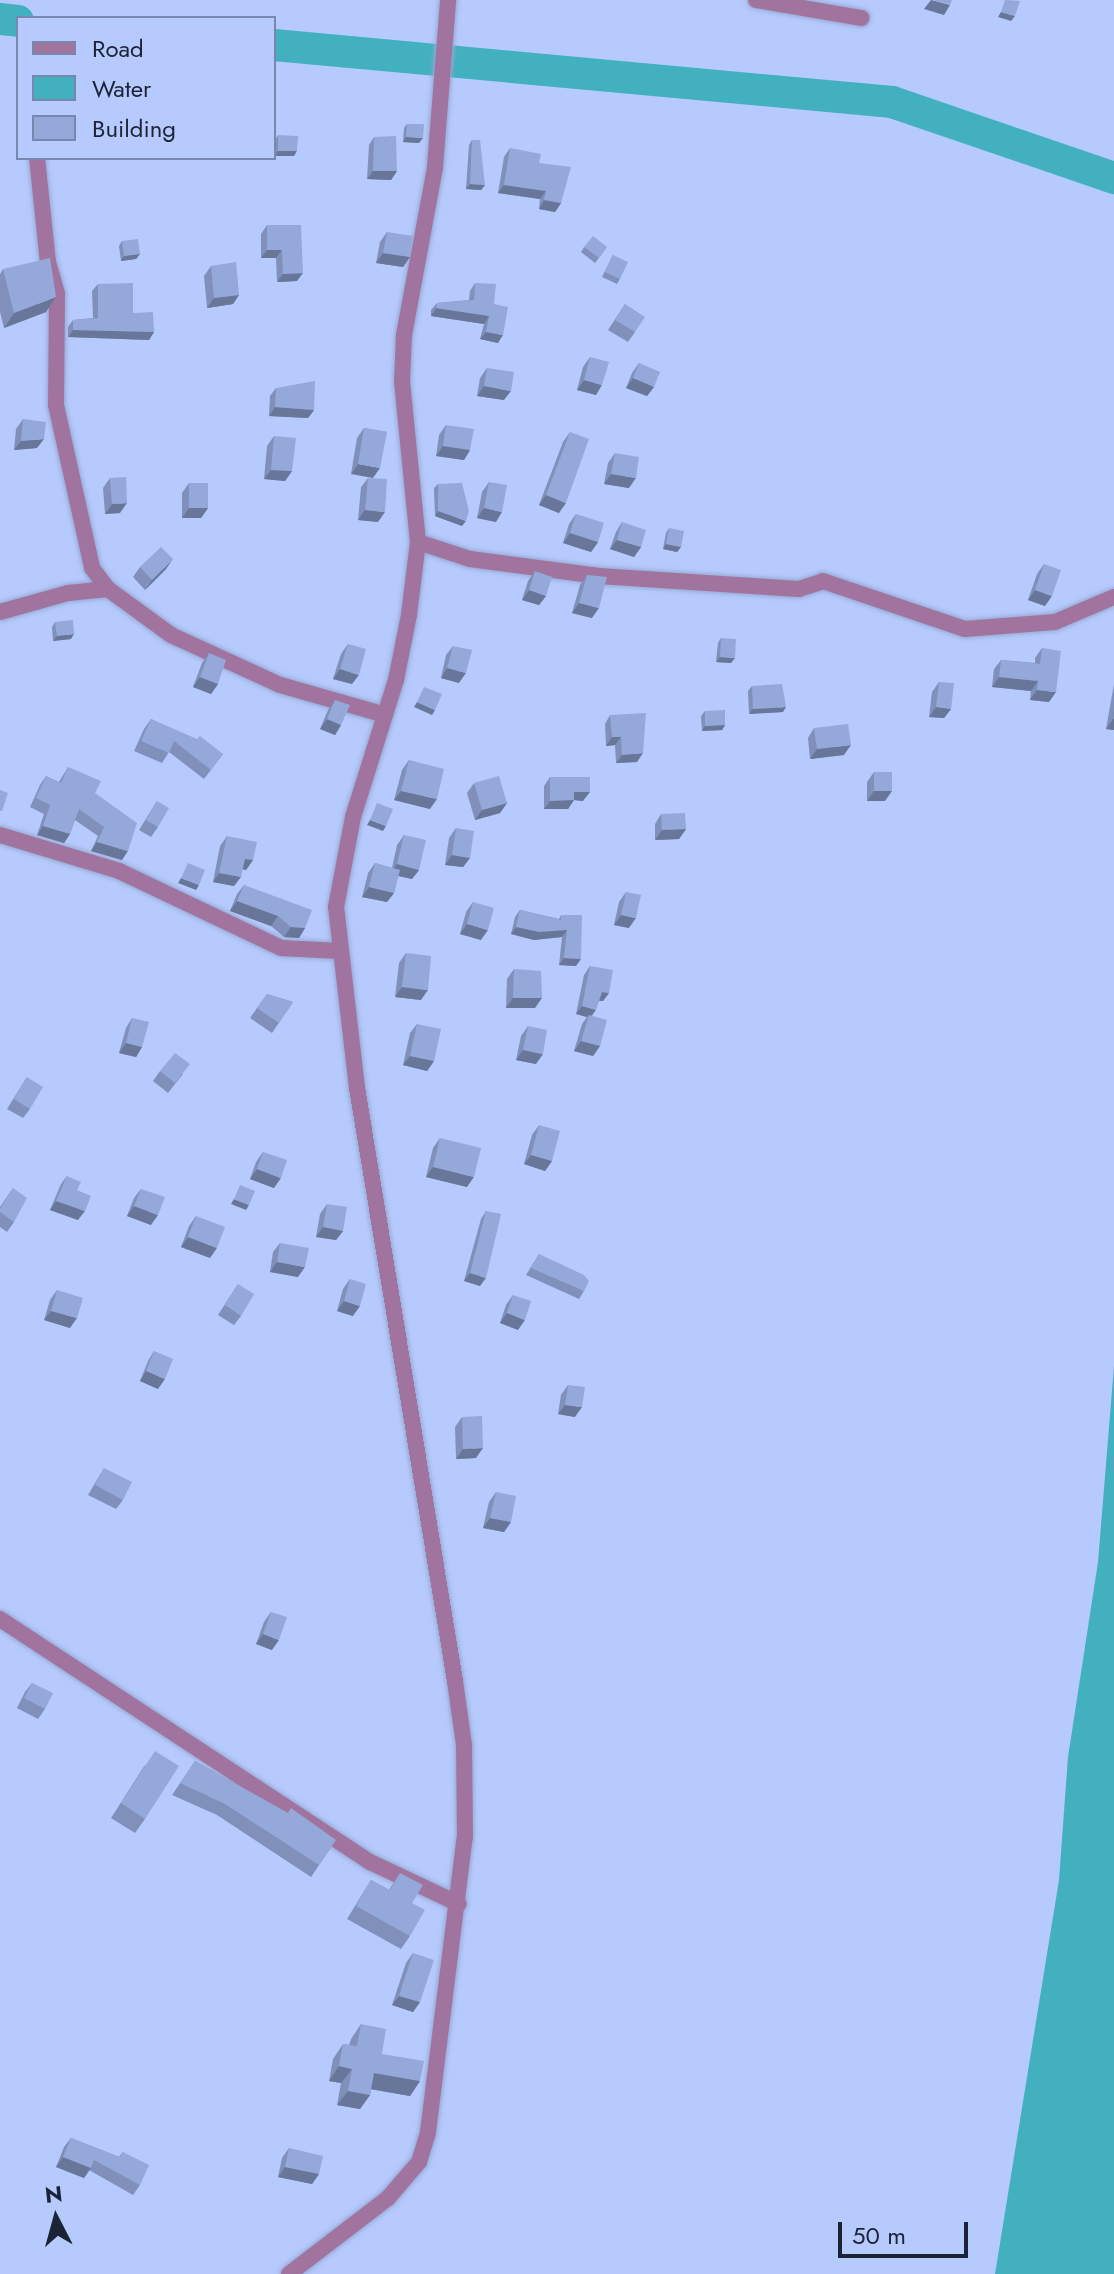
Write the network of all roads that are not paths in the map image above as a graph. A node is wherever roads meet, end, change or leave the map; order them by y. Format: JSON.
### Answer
{"nodes":[{"id":1,"x":448,"y":0,"type":"edge"},
{"id":2,"x":756,"y":0,"type":"edge"},
{"id":3,"x":861,"y":18,"type":"dead end"},
{"id":4,"x":37,"y":160,"type":"edge"},
{"id":5,"x":418,"y":542,"type":"junction"},
{"id":6,"x":108,"y":589,"type":"junction"},
{"id":7,"x":1114,"y":597,"type":"edge"},
{"id":8,"x":0,"y":612,"type":"edge"},
{"id":9,"x":385,"y":715,"type":"junction"},
{"id":10,"x":0,"y":835,"type":"edge"},
{"id":11,"x":340,"y":951,"type":"junction"},
{"id":12,"x":0,"y":1619,"type":"edge"},
{"id":13,"x":459,"y":1904,"type":"junction"},
{"id":14,"x":289,"y":2274,"type":"edge"}],
"edges":[{"from":1,"to":5,"type":"street"},
{"from":2,"to":3,"type":"street"},
{"from":4,"to":6,"type":"street"},
{"from":5,"to":7,"type":"street"},
{"from":5,"to":9,"type":"street"},
{"from":6,"to":8,"type":"street"},
{"from":6,"to":9,"type":"street"},
{"from":9,"to":11,"type":"street"},
{"from":10,"to":11,"type":"street"},
{"from":11,"to":13,"type":"street"},
{"from":12,"to":13,"type":"street"},
{"from":13,"to":14,"type":"street"}]}
